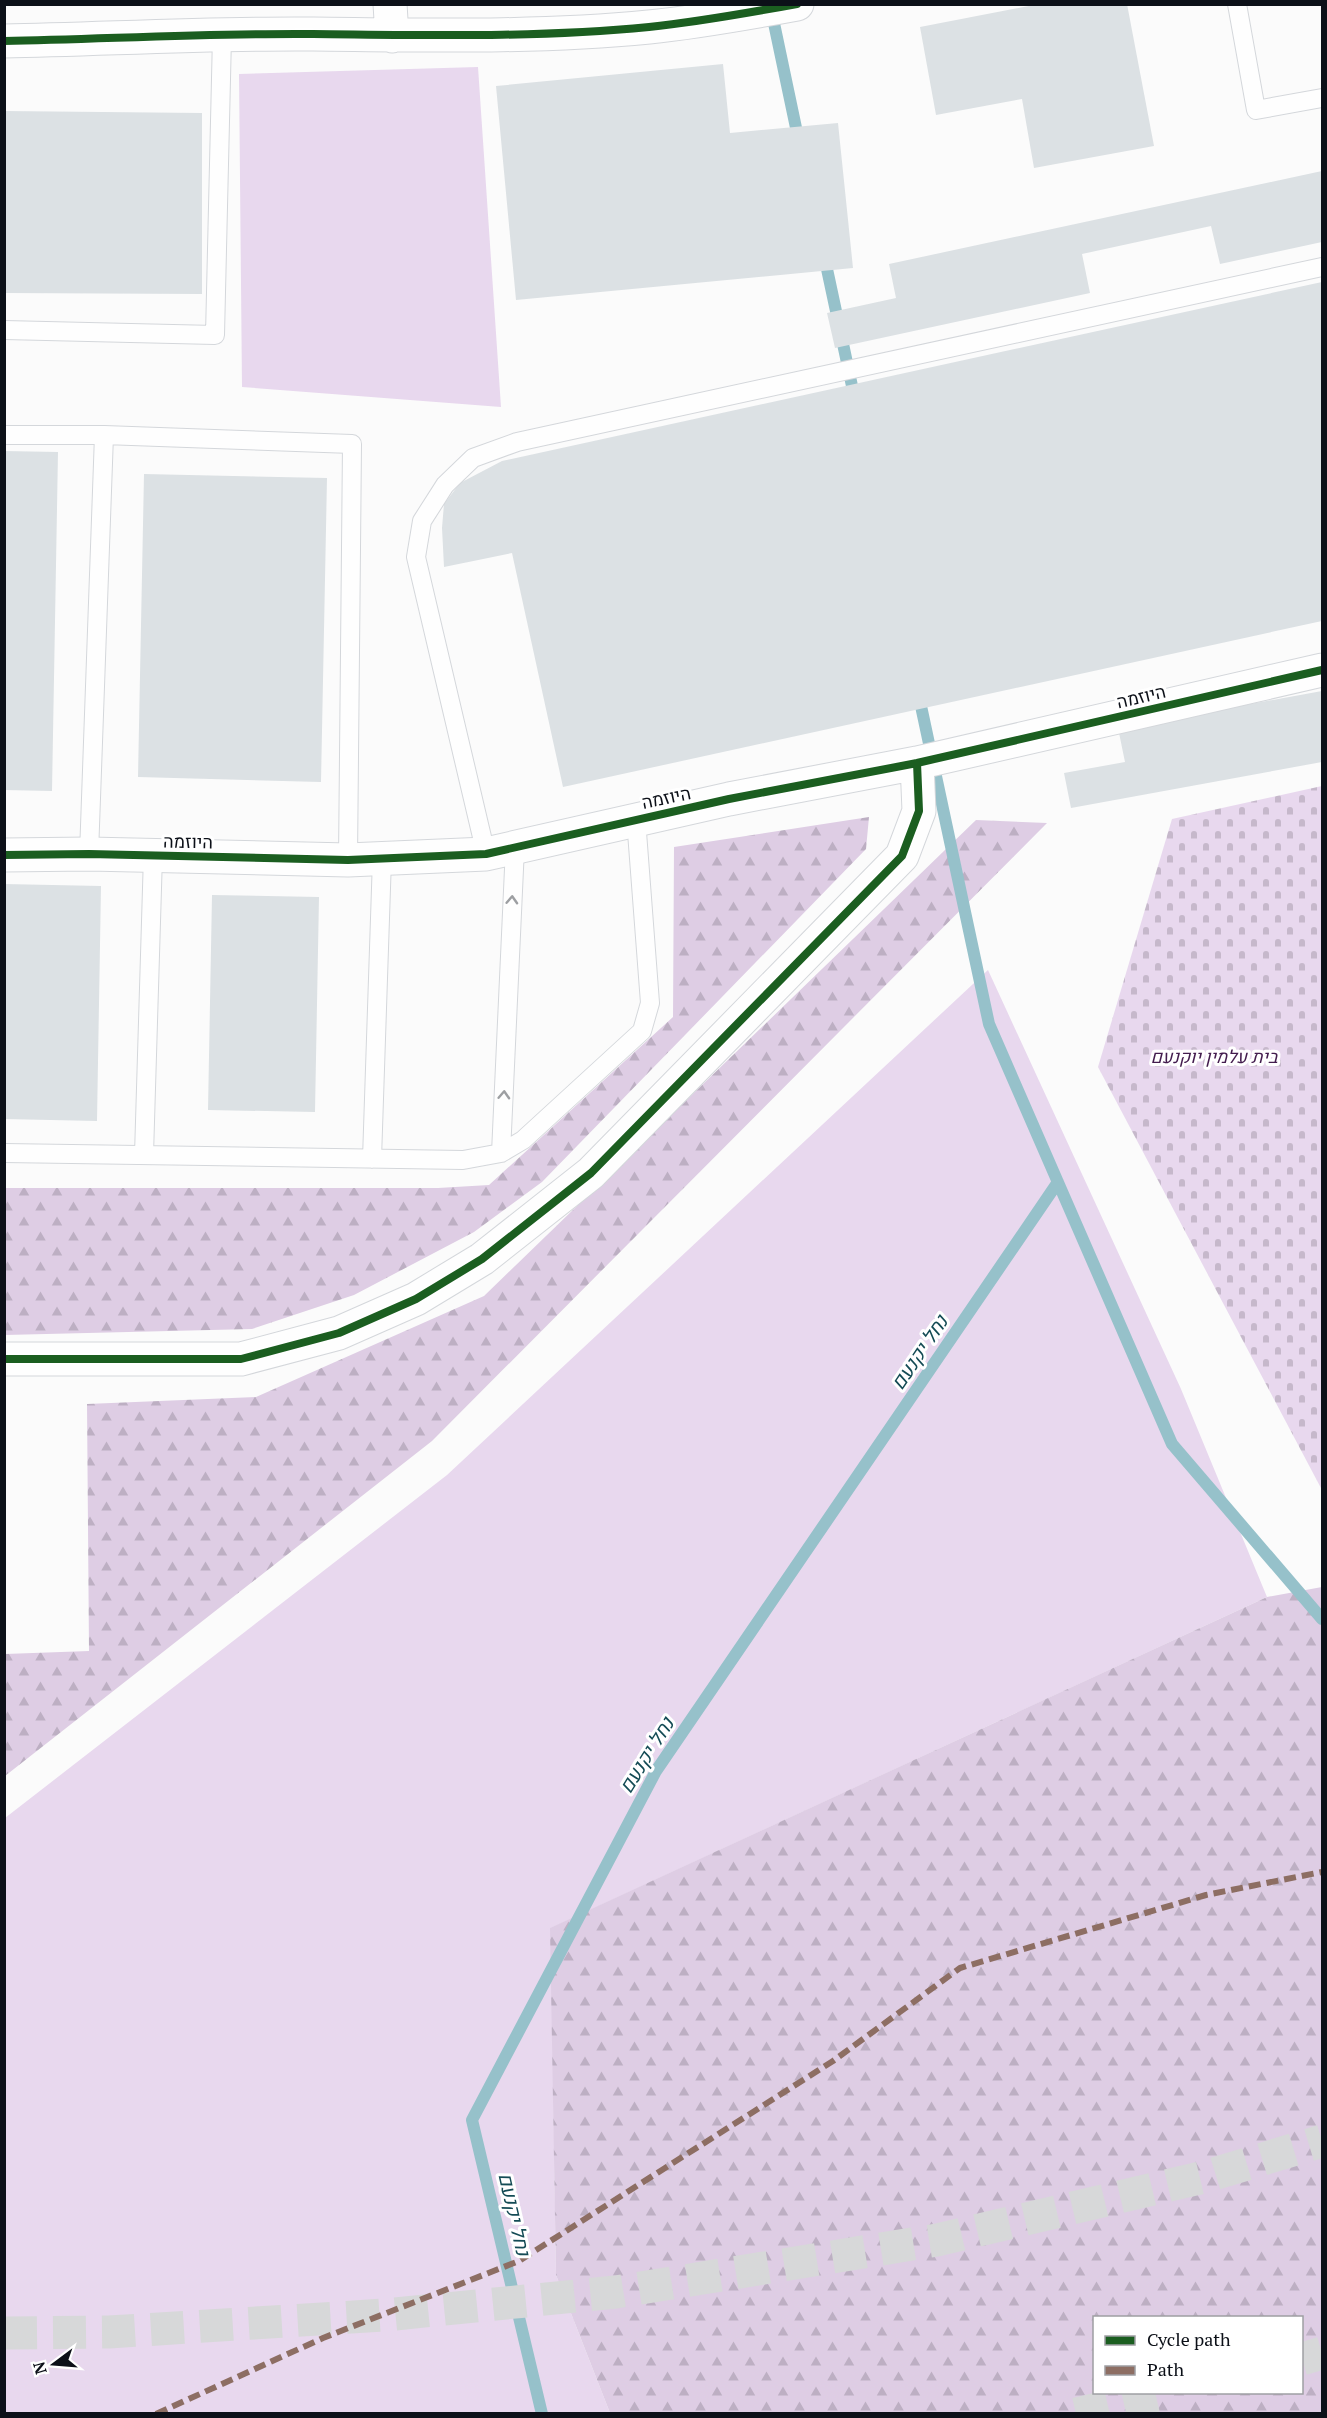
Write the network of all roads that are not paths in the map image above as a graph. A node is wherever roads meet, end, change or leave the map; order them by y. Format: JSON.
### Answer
{"nodes":[{"id":1,"x":797,"y":4,"type":"edge"},
{"id":2,"x":1237,"y":4,"type":"edge"},
{"id":3,"x":391,"y":20,"type":"edge"},
{"id":4,"x":222,"y":36,"type":"junction"},
{"id":5,"x":4,"y":41,"type":"edge"},
{"id":6,"x":1323,"y":98,"type":"edge"},
{"id":7,"x":1323,"y":267,"type":"edge"},
{"id":8,"x":4,"y":330,"type":"edge"},
{"id":9,"x":4,"y":435,"type":"edge"},
{"id":10,"x":104,"y":435,"type":"junction"},
{"id":11,"x":1323,"y":670,"type":"edge"},
{"id":12,"x":917,"y":763,"type":"junction"},
{"id":13,"x":636,"y":819,"type":"junction"},
{"id":14,"x":500,"y":850,"type":"junction"},
{"id":15,"x":89,"y":854,"type":"junction"},
{"id":16,"x":4,"y":855,"type":"edge"},
{"id":17,"x":153,"y":855,"type":"junction"},
{"id":18,"x":382,"y":858,"type":"junction"},
{"id":19,"x":348,"y":860,"type":"junction"},
{"id":20,"x":4,"y":1153,"type":"edge"},
{"id":21,"x":501,"y":1154,"type":"junction"},
{"id":22,"x":144,"y":1155,"type":"junction"},
{"id":23,"x":372,"y":1159,"type":"junction"},
{"id":24,"x":4,"y":1359,"type":"edge"}],
"edges":[{"from":1,"to":3,"type":"street"},
{"from":2,"to":6,"type":"lane"},
{"from":3,"to":4,"type":"street"},
{"from":4,"to":5,"type":"street"},
{"from":4,"to":8,"type":"lane"},
{"from":7,"to":14,"type":"lane"},
{"from":9,"to":10,"type":"lane"},
{"from":10,"to":15,"type":"lane"},
{"from":10,"to":19,"type":"lane"},
{"from":11,"to":12,"type":"street","name":"היוזמה"},
{"from":12,"to":13,"type":"street","name":"היוזמה"},
{"from":12,"to":24,"type":"street"},
{"from":13,"to":14,"type":"street","name":"היוזמה"},
{"from":13,"to":21,"type":"lane"},
{"from":14,"to":18,"type":"street","name":"היוזמה"},
{"from":21,"to":14,"type":"lane","one_way":true},
{"from":15,"to":16,"type":"street","name":"היוזמה"},
{"from":15,"to":17,"type":"street","name":"היוזמה"},
{"from":17,"to":19,"type":"street","name":"היוזמה"},
{"from":17,"to":22,"type":"lane"},
{"from":18,"to":19,"type":"street","name":"היוזמה"},
{"from":18,"to":23,"type":"lane"},
{"from":20,"to":22,"type":"lane"},
{"from":21,"to":23,"type":"lane"},
{"from":22,"to":23,"type":"lane"}]}
